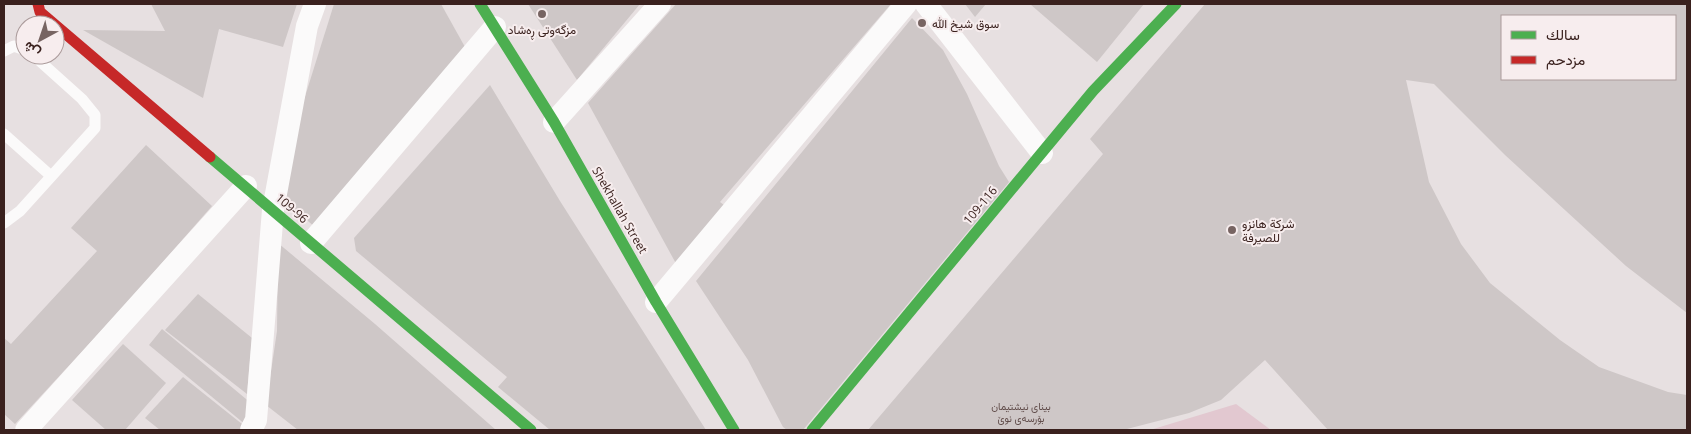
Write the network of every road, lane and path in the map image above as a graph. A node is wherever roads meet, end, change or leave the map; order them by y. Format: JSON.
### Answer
{"nodes":[{"id":1,"x":316,"y":4,"type":"edge"},
{"id":2,"x":480,"y":4,"type":"edge"},
{"id":3,"x":660,"y":4,"type":"edge"},
{"id":4,"x":906,"y":4,"type":"edge"},
{"id":5,"x":926,"y":4,"type":"edge"},
{"id":6,"x":1176,"y":4,"type":"edge"},
{"id":7,"x":44,"y":6,"type":"edge"},
{"id":8,"x":495,"y":27,"type":"junction"},
{"id":9,"x":45,"y":65,"type":"edge"},
{"id":10,"x":554,"y":122,"type":"junction"},
{"id":11,"x":4,"y":134,"type":"edge"},
{"id":12,"x":1042,"y":153,"type":"junction"},
{"id":13,"x":51,"y":176,"type":"junction"},
{"id":14,"x":246,"y":186,"type":"junction"},
{"id":15,"x":273,"y":210,"type":"junction"},
{"id":16,"x":4,"y":223,"type":"edge"},
{"id":17,"x":311,"y":243,"type":"junction"},
{"id":18,"x":656,"y":302,"type":"junction"},
{"id":19,"x":258,"y":427,"type":"edge"},
{"id":20,"x":26,"y":430,"type":"edge"},
{"id":21,"x":531,"y":430,"type":"edge"},
{"id":22,"x":734,"y":430,"type":"edge"},
{"id":23,"x":812,"y":430,"type":"edge"}],
"edges":[{"from":1,"to":15,"type":"street"},
{"from":2,"to":8,"type":"street","name":"Shekhallah Street"},
{"from":3,"to":10,"type":"street"},
{"from":4,"to":18,"type":"street"},
{"from":5,"to":12,"type":"street"},
{"from":6,"to":12,"type":"street","name":"109-116"},
{"from":7,"to":14,"type":"street","name":"109-96"},
{"from":8,"to":10,"type":"street","name":"Shekhallah Street"},
{"from":8,"to":17,"type":"street"},
{"from":9,"to":13,"type":"lane"},
{"from":10,"to":18,"type":"street","name":"Shekhallah Street"},
{"from":11,"to":13,"type":"lane"},
{"from":12,"to":23,"type":"street","name":"109-116"},
{"from":13,"to":16,"type":"lane"},
{"from":14,"to":15,"type":"street","name":"109-96"},
{"from":14,"to":20,"type":"street"},
{"from":15,"to":17,"type":"street","name":"109-96"},
{"from":15,"to":19,"type":"street"},
{"from":17,"to":21,"type":"street","name":"109-96"},
{"from":18,"to":22,"type":"street","name":"Shekhallah Street"}]}
